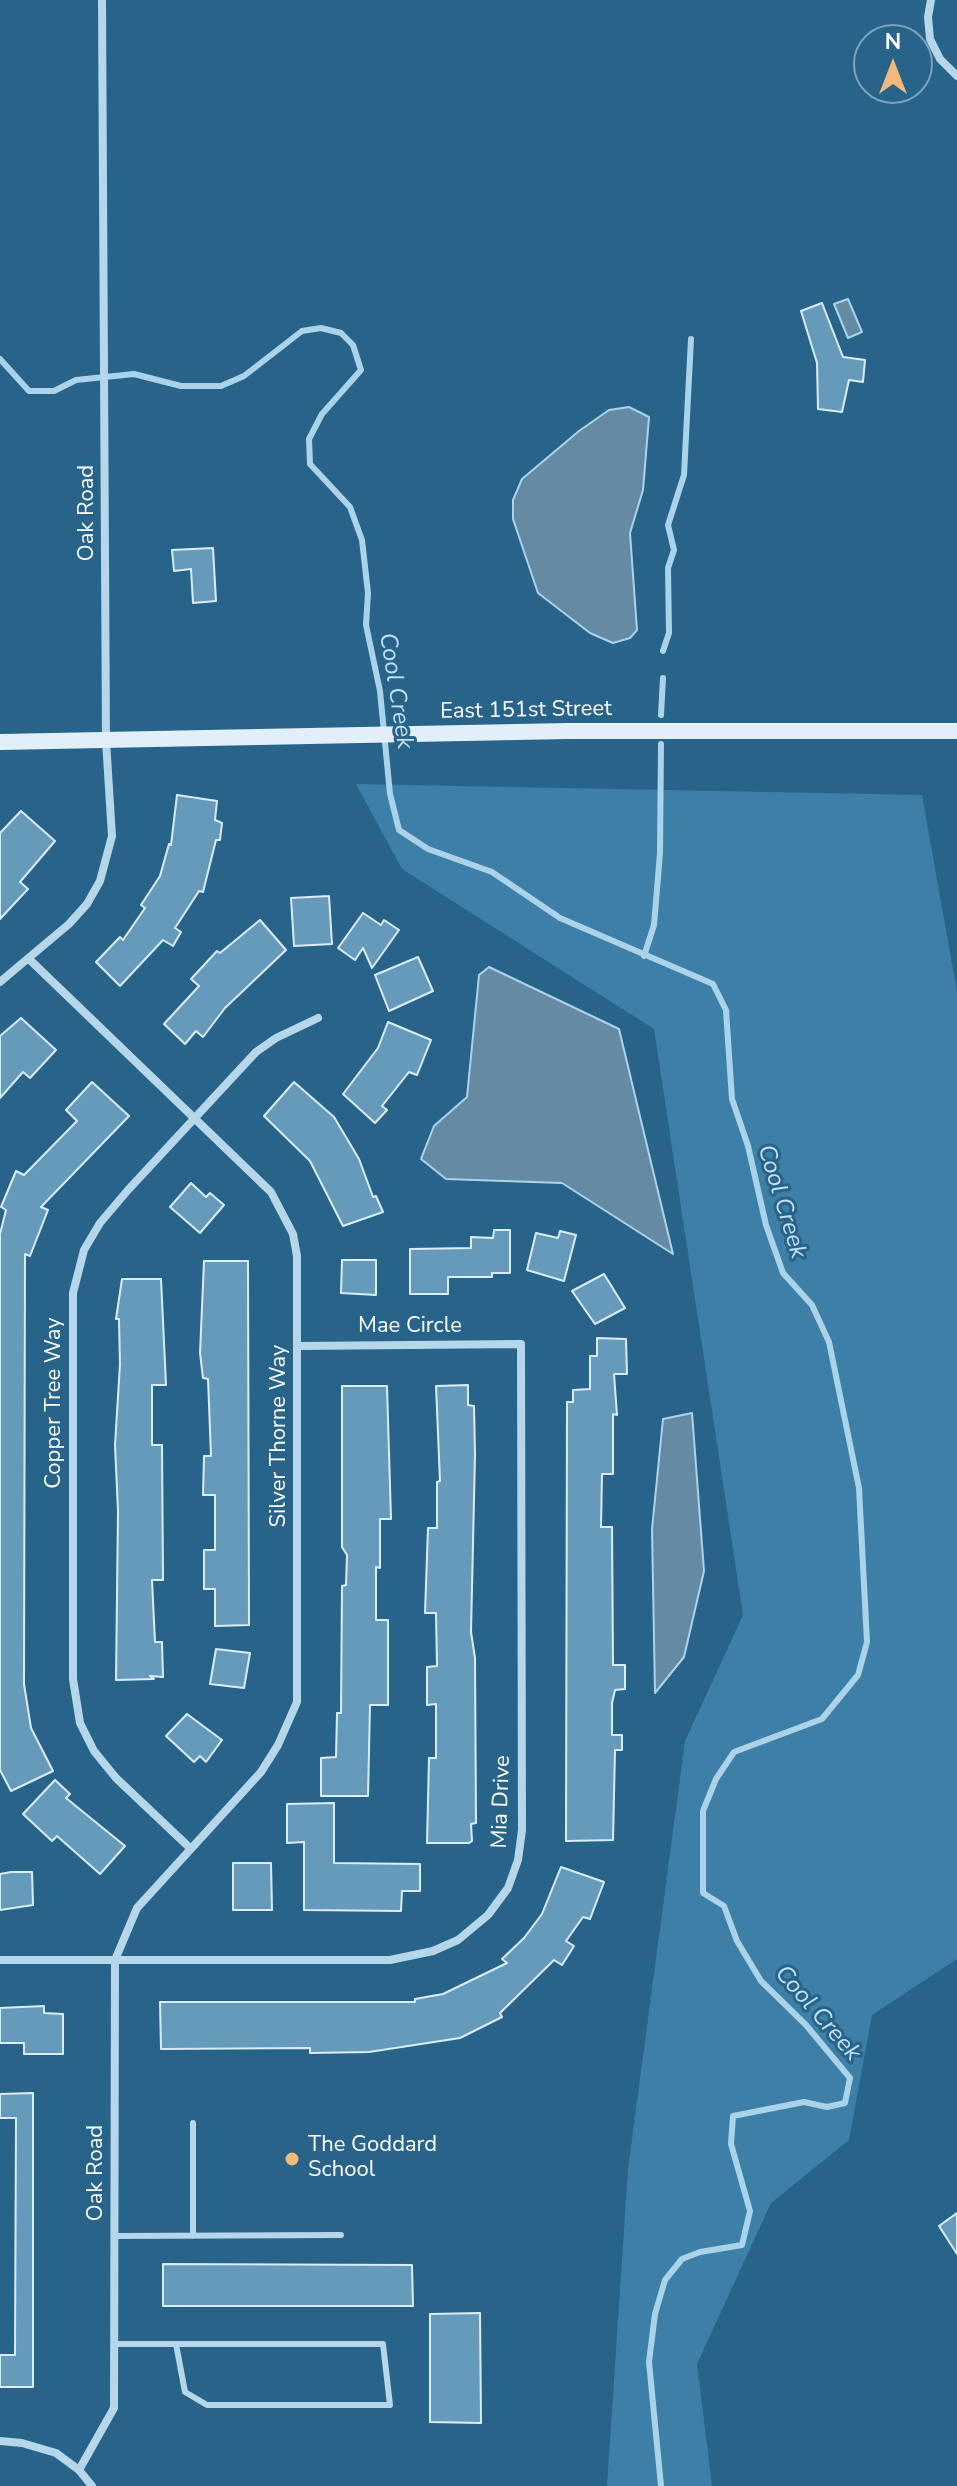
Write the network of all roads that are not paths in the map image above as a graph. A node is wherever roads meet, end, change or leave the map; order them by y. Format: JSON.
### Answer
{"nodes":[{"id":1,"x":102,"y":0,"type":"edge"},
{"id":2,"x":931,"y":0,"type":"edge"},
{"id":3,"x":957,"y":76,"type":"edge"},
{"id":4,"x":957,"y":731,"type":"edge"},
{"id":5,"x":106,"y":741,"type":"junction"},
{"id":6,"x":0,"y":742,"type":"edge"},
{"id":7,"x":29,"y":959,"type":"junction"},
{"id":8,"x":0,"y":982,"type":"edge"},
{"id":9,"x":318,"y":1018,"type":"dead end"},
{"id":10,"x":195,"y":1118,"type":"junction"},
{"id":11,"x":521,"y":1344,"type":"joint"},
{"id":12,"x":299,"y":1346,"type":"junction"},
{"id":13,"x":190,"y":1848,"type":"junction"},
{"id":14,"x":0,"y":1960,"type":"edge"},
{"id":15,"x":115,"y":1960,"type":"junction"},
{"id":16,"x":193,"y":2123,"type":"dead end"},
{"id":17,"x":341,"y":2235,"type":"dead end"},
{"id":18,"x":115,"y":2236,"type":"junction"},
{"id":19,"x":193,"y":2236,"type":"junction"},
{"id":20,"x":114,"y":2344,"type":"junction"},
{"id":21,"x":176,"y":2344,"type":"junction"},
{"id":22,"x":0,"y":2441,"type":"edge"},
{"id":23,"x":79,"y":2470,"type":"junction"},
{"id":24,"x":92,"y":2486,"type":"edge"}],
"edges":[{"from":1,"to":5,"type":"street","name":"Oak Road"},
{"from":2,"to":3,"type":"street"},
{"from":4,"to":5,"type":"street","name":"East 151st Street"},
{"from":5,"to":6,"type":"street","name":"East 151st Street"},
{"from":5,"to":7,"type":"street","name":"Oak Road"},
{"from":7,"to":8,"type":"street","name":"Oak Road"},
{"from":7,"to":10,"type":"street","name":"Silver Thorne Way"},
{"from":9,"to":10,"type":"street","name":"Copper Tree Way"},
{"from":10,"to":12,"type":"street","name":"Silver Thorne Way"},
{"from":10,"to":13,"type":"street","name":"Copper Tree Way"},
{"from":11,"to":12,"type":"street","name":"Mae Circle"},
{"from":11,"to":15,"type":"street","name":"Mia Drive"},
{"from":12,"to":13,"type":"street","name":"Silver Thorne Way"},
{"from":13,"to":15,"type":"street","name":"Silver Thorne Way"},
{"from":14,"to":15,"type":"street"},
{"from":15,"to":18,"type":"street","name":"Oak Road"},
{"from":16,"to":19,"type":"lane"},
{"from":17,"to":19,"type":"lane"},
{"from":18,"to":19,"type":"lane"},
{"from":18,"to":20,"type":"street","name":"Oak Road"},
{"from":20,"to":21,"type":"lane"},
{"from":20,"to":23,"type":"street","name":"Oak Road"},
{"from":21,"to":21,"type":"lane"},
{"from":22,"to":23,"type":"street"},
{"from":23,"to":24,"type":"street"}]}
